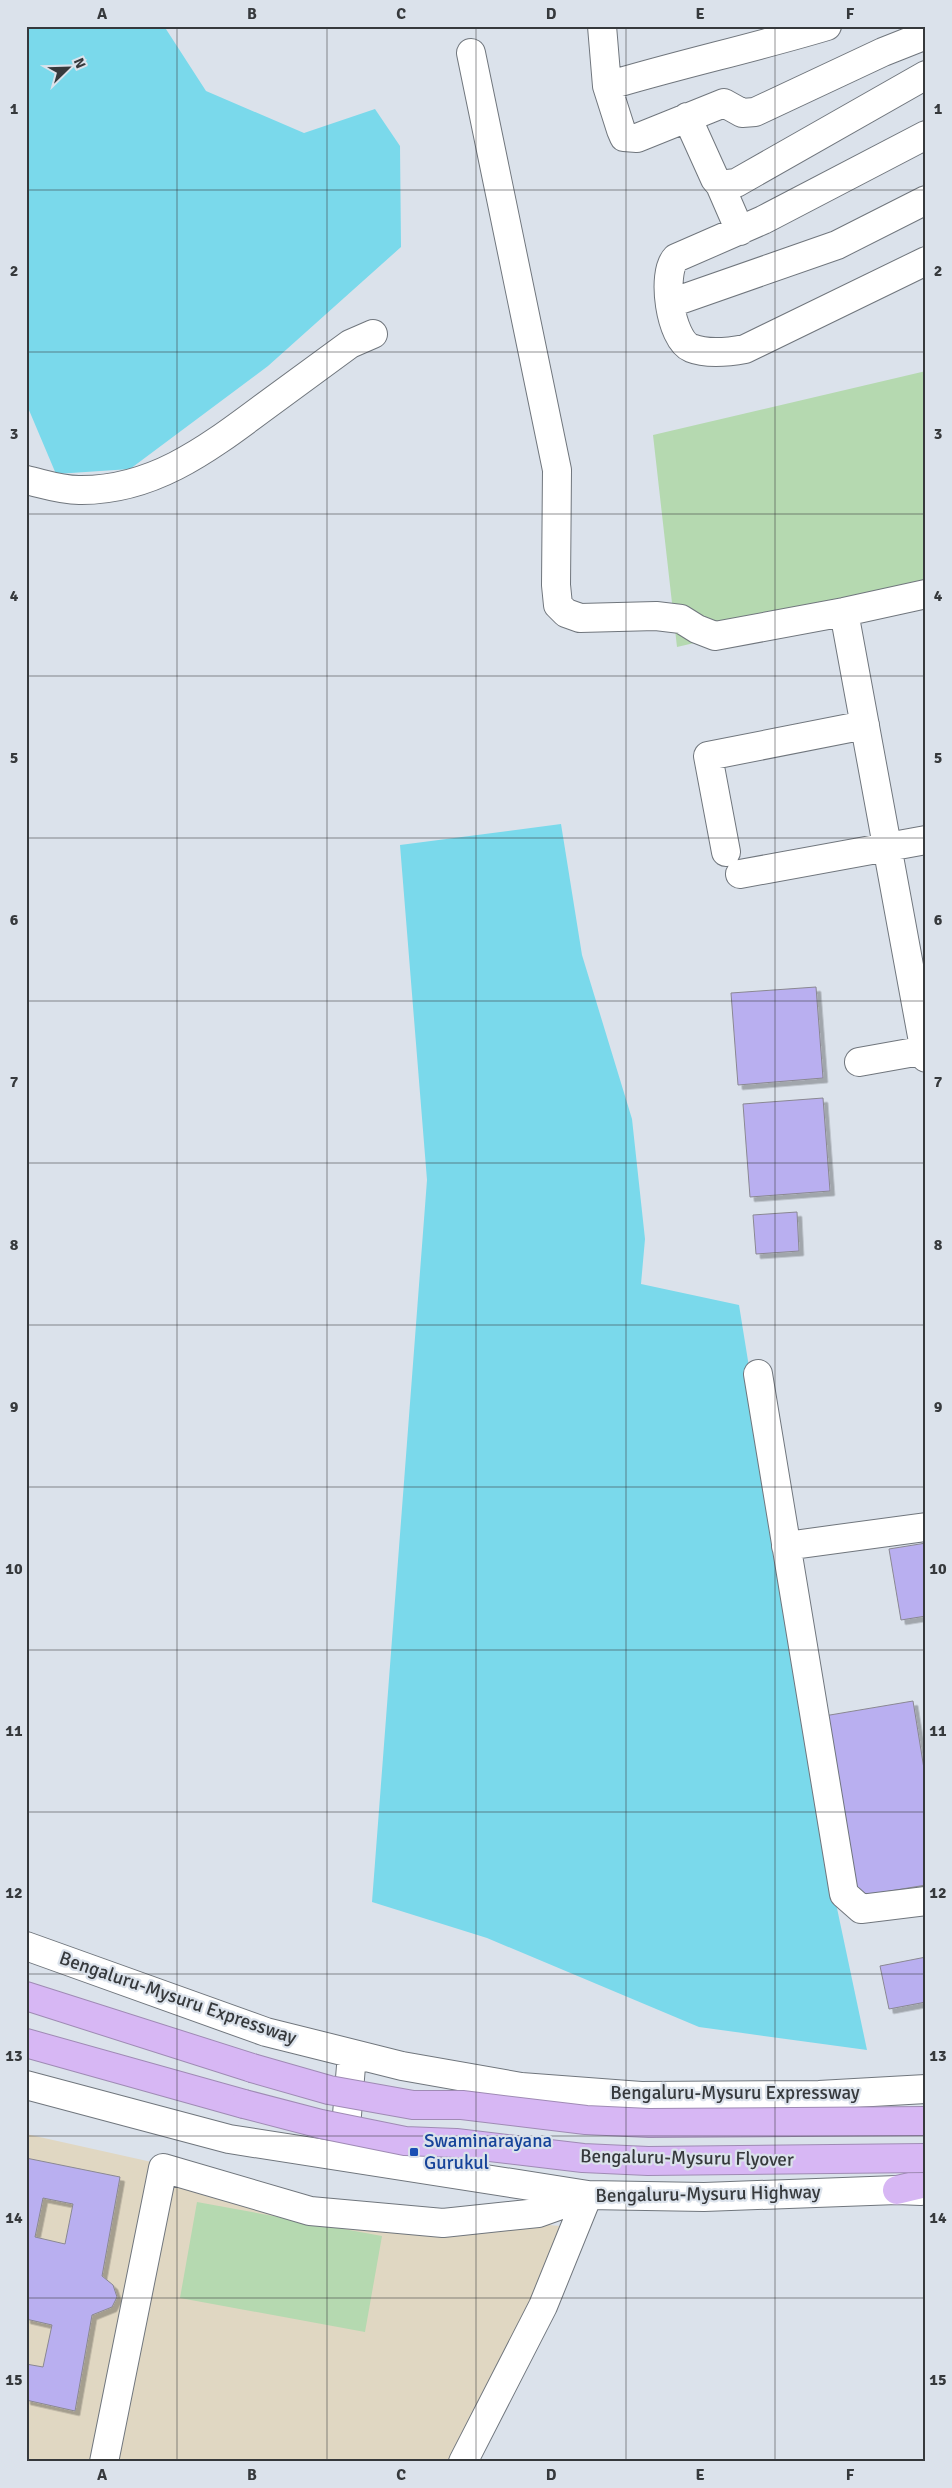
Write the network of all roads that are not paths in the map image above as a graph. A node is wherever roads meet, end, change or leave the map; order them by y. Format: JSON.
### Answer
{"nodes":[{"id":1,"x":827,"y":26,"type":"edge"},
{"id":2,"x":610,"y":28,"type":"edge"},
{"id":3,"x":926,"y":35,"type":"edge"},
{"id":4,"x":470,"y":53,"type":"dead end"},
{"id":5,"x":926,"y":75,"type":"edge"},
{"id":6,"x":607,"y":86,"type":"junction"},
{"id":7,"x":687,"y":118,"type":"junction"},
{"id":8,"x":926,"y":135,"type":"edge"},
{"id":9,"x":720,"y":185,"type":"junction"},
{"id":10,"x":926,"y":200,"type":"edge"},
{"id":11,"x":740,"y":231,"type":"junction"},
{"id":12,"x":926,"y":261,"type":"edge"},
{"id":13,"x":671,"y":303,"type":"junction"},
{"id":14,"x":372,"y":334,"type":"dead end"},
{"id":15,"x":26,"y":480,"type":"edge"},
{"id":16,"x":926,"y":594,"type":"edge"},
{"id":17,"x":844,"y":612,"type":"junction"},
{"id":18,"x":865,"y":725,"type":"junction"},
{"id":19,"x":926,"y":840,"type":"edge"},
{"id":20,"x":887,"y":847,"type":"junction"},
{"id":21,"x":726,"y":852,"type":"dead end"},
{"id":22,"x":740,"y":874,"type":"dead end"},
{"id":23,"x":925,"y":1053,"type":"edge"},
{"id":24,"x":859,"y":1062,"type":"dead end"},
{"id":25,"x":758,"y":1374,"type":"dead end"},
{"id":26,"x":926,"y":1526,"type":"edge"},
{"id":27,"x":786,"y":1546,"type":"junction"},
{"id":28,"x":926,"y":1901,"type":"edge"},
{"id":29,"x":26,"y":1946,"type":"edge"},
{"id":30,"x":26,"y":1996,"type":"edge"},
{"id":31,"x":26,"y":2044,"type":"edge"},
{"id":32,"x":352,"y":2054,"type":"junction"},
{"id":33,"x":26,"y":2085,"type":"edge"},
{"id":34,"x":926,"y":2089,"type":"edge"},
{"id":35,"x":926,"y":2121,"type":"edge"},
{"id":36,"x":343,"y":2158,"type":"junction"},
{"id":37,"x":926,"y":2158,"type":"edge"},
{"id":38,"x":926,"y":2183,"type":"edge"},
{"id":39,"x":897,"y":2190,"type":"junction"},
{"id":40,"x":926,"y":2192,"type":"edge"},
{"id":41,"x":583,"y":2194,"type":"junction"},
{"id":42,"x":104,"y":2462,"type":"edge"},
{"id":43,"x":463,"y":2462,"type":"edge"}],
"edges":[{"from":1,"to":6,"type":"street"},
{"from":2,"to":6,"type":"street"},
{"from":3,"to":7,"type":"street"},
{"from":4,"to":17,"type":"street"},
{"from":5,"to":9,"type":"street"},
{"from":6,"to":7,"type":"street"},
{"from":7,"to":9,"type":"street"},
{"from":8,"to":11,"type":"street"},
{"from":9,"to":11,"type":"street"},
{"from":10,"to":13,"type":"street"},
{"from":11,"to":13,"type":"street"},
{"from":12,"to":13,"type":"street"},
{"from":14,"to":15,"type":"street"},
{"from":16,"to":17,"type":"street"},
{"from":17,"to":18,"type":"street"},
{"from":18,"to":20,"type":"street"},
{"from":18,"to":21,"type":"street"},
{"from":19,"to":20,"type":"street"},
{"from":20,"to":22,"type":"street"},
{"from":20,"to":23,"type":"street"},
{"from":23,"to":24,"type":"street"},
{"from":25,"to":27,"type":"street"},
{"from":26,"to":27,"type":"street"},
{"from":27,"to":28,"type":"street"},
{"from":29,"to":32,"type":"street","name":"Bengaluru-Mysuru Expressway"},
{"from":30,"to":35,"type":"highway","name":"Bengaluru-Mysuru Flyover","bridge":true},
{"from":31,"to":37,"type":"highway","name":"Bengaluru-Mysuru Flyover","bridge":true},
{"from":32,"to":34,"type":"street","name":"Bengaluru-Mysuru Expressway"},
{"from":32,"to":36,"type":"street"},
{"from":33,"to":36,"type":"street"},
{"from":36,"to":41,"type":"street","name":"Bengaluru-Mysuru Highway"},
{"from":38,"to":39,"type":"highway","name":"Bengaluru-Mysuru Highway"},
{"from":39,"to":40,"type":"street"},
{"from":39,"to":41,"type":"street","name":"Bengaluru-Mysuru Highway"},
{"from":41,"to":42,"type":"street"},
{"from":41,"to":43,"type":"street"}]}
